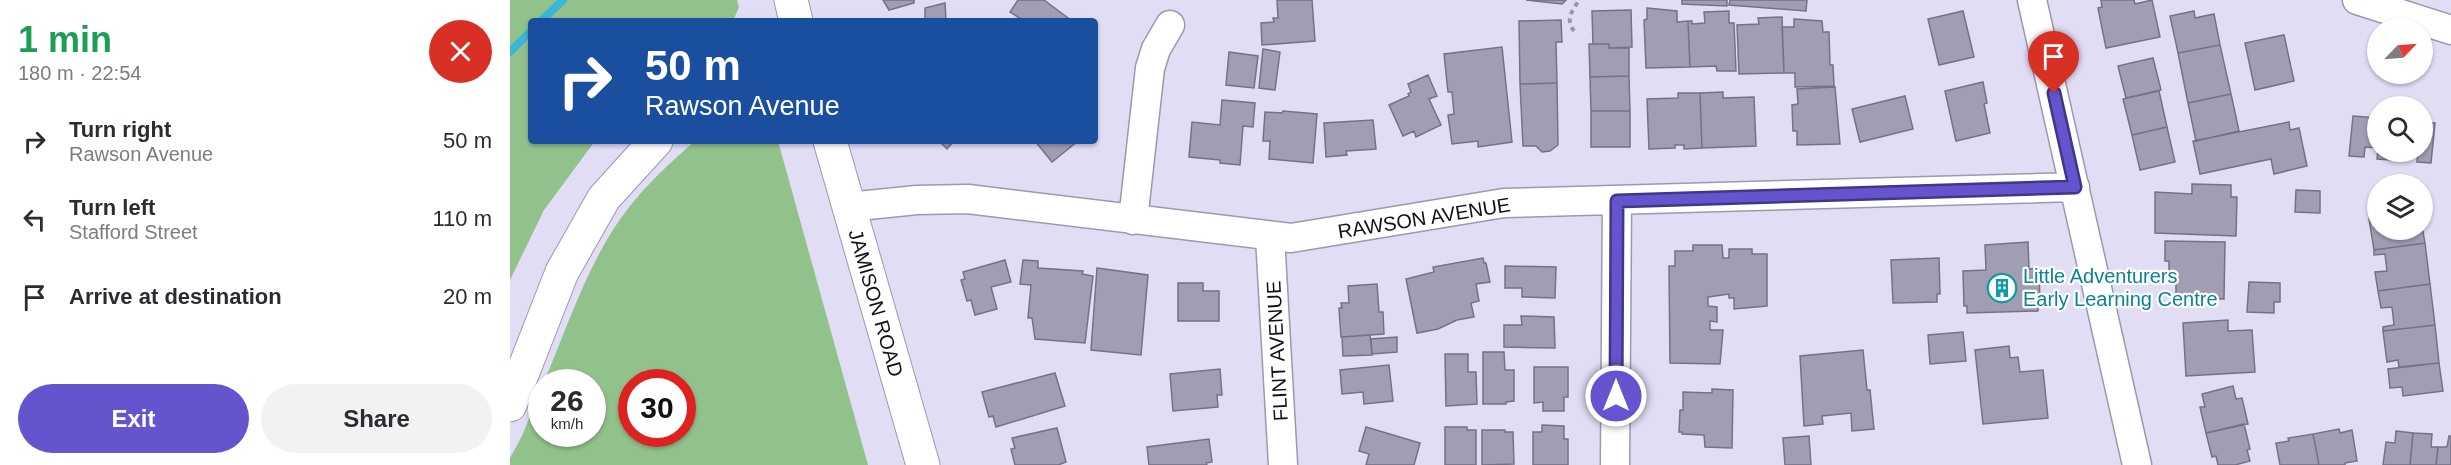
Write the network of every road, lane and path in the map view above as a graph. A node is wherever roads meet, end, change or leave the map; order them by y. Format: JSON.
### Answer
{"nodes":[{"id":1,"x":790,"y":0,"type":"edge"},
{"id":2,"x":1579,"y":0,"type":"edge"},
{"id":3,"x":2032,"y":0,"type":"edge"},
{"id":4,"x":2357,"y":0,"type":"edge"},
{"id":5,"x":795,"y":18,"type":"edge"},
{"id":6,"x":1170,"y":25,"type":"dead end"},
{"id":7,"x":2451,"y":30,"type":"edge"},
{"id":8,"x":1574,"y":31,"type":"dead end"},
{"id":9,"x":653,"y":144,"type":"edge"},
{"id":10,"x":831,"y":144,"type":"edge"},
{"id":11,"x":2075,"y":187,"type":"junction"},
{"id":12,"x":1617,"y":201,"type":"junction"},
{"id":13,"x":848,"y":207,"type":"junction"},
{"id":14,"x":1134,"y":220,"type":"junction"},
{"id":15,"x":1270,"y":237,"type":"junction"},
{"id":16,"x":510,"y":405,"type":"edge"},
{"id":17,"x":923,"y":465,"type":"edge"},
{"id":18,"x":1283,"y":465,"type":"edge"},
{"id":19,"x":1615,"y":465,"type":"edge"},
{"id":20,"x":2137,"y":465,"type":"edge"}],
"edges":[{"from":1,"to":5,"type":"main road"},
{"from":2,"to":8,"type":"path"},
{"from":3,"to":11,"type":"street"},
{"from":4,"to":7,"type":"street"},
{"from":6,"to":14,"type":"street"},
{"from":9,"to":16,"type":"main road"},
{"from":10,"to":13,"type":"main road","name":"JAMISON ROAD"},
{"from":11,"to":12,"type":"street","name":"RAWSON AVENUE"},
{"from":11,"to":20,"type":"street"},
{"from":12,"to":15,"type":"street","name":"RAWSON AVENUE"},
{"from":12,"to":19,"type":"street"},
{"from":13,"to":14,"type":"street","name":"RAWSON AVENUE"},
{"from":13,"to":17,"type":"main road","name":"JAMISON ROAD"},
{"from":14,"to":15,"type":"street","name":"RAWSON AVENUE"},
{"from":15,"to":18,"type":"street","name":"FLINT AVENUE"}]}
